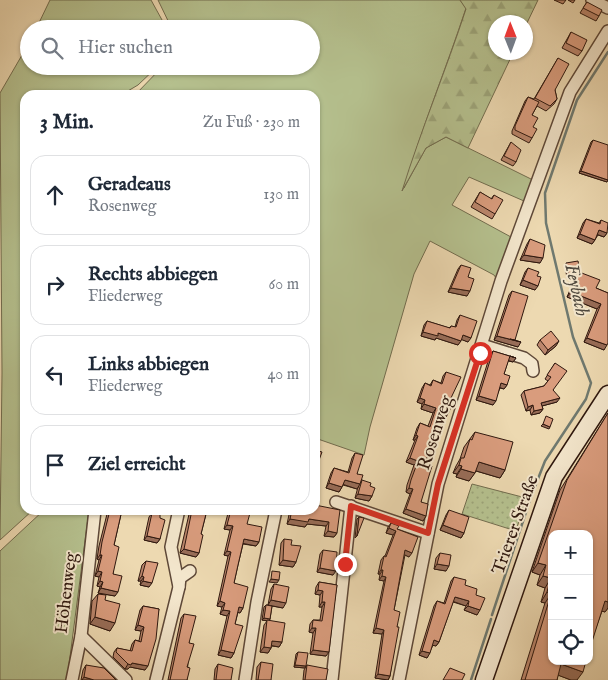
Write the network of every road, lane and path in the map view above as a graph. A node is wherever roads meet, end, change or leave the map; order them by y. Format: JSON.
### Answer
{"nodes":[{"id":1,"x":592,"y":0,"type":"edge"},
{"id":2,"x":608,"y":8,"type":"edge"},
{"id":3,"x":608,"y":31,"type":"edge"},
{"id":4,"x":482,"y":345,"type":"junction"},
{"id":5,"x":533,"y":371,"type":"dead end"},
{"id":6,"x":608,"y":394,"type":"edge"},
{"id":7,"x":336,"y":502,"type":"dead end"},
{"id":8,"x":351,"y":506,"type":"junction"},
{"id":9,"x":94,"y":515,"type":"edge"},
{"id":10,"x":178,"y":515,"type":"edge"},
{"id":11,"x":275,"y":515,"type":"edge"},
{"id":12,"x":428,"y":533,"type":"junction"},
{"id":13,"x":190,"y":571,"type":"dead end"},
{"id":14,"x":179,"y":586,"type":"junction"},
{"id":15,"x":80,"y":636,"type":"junction"},
{"id":16,"x":72,"y":680,"type":"edge"},
{"id":17,"x":126,"y":680,"type":"edge"},
{"id":18,"x":156,"y":680,"type":"edge"},
{"id":19,"x":246,"y":680,"type":"edge"},
{"id":20,"x":332,"y":680,"type":"edge"},
{"id":21,"x":399,"y":680,"type":"edge"},
{"id":22,"x":484,"y":680,"type":"edge"}],
"edges":[{"from":1,"to":2,"type":"street"},
{"from":3,"to":4,"type":"street","name":"Rosenweg"},
{"from":4,"to":5,"type":"street"},
{"from":4,"to":12,"type":"street","name":"Rosenweg"},
{"from":6,"to":22,"type":"main road","name":"Trierer Straße"},
{"from":7,"to":8,"type":"street"},
{"from":8,"to":12,"type":"street"},
{"from":8,"to":20,"type":"street"},
{"from":9,"to":15,"type":"street","name":"Höhenweg"},
{"from":10,"to":14,"type":"street"},
{"from":11,"to":19,"type":"street"},
{"from":12,"to":21,"type":"street","name":"Rosenweg"},
{"from":13,"to":14,"type":"street"},
{"from":14,"to":18,"type":"street"},
{"from":15,"to":16,"type":"street","name":"Höhenweg"},
{"from":15,"to":17,"type":"street"}]}
